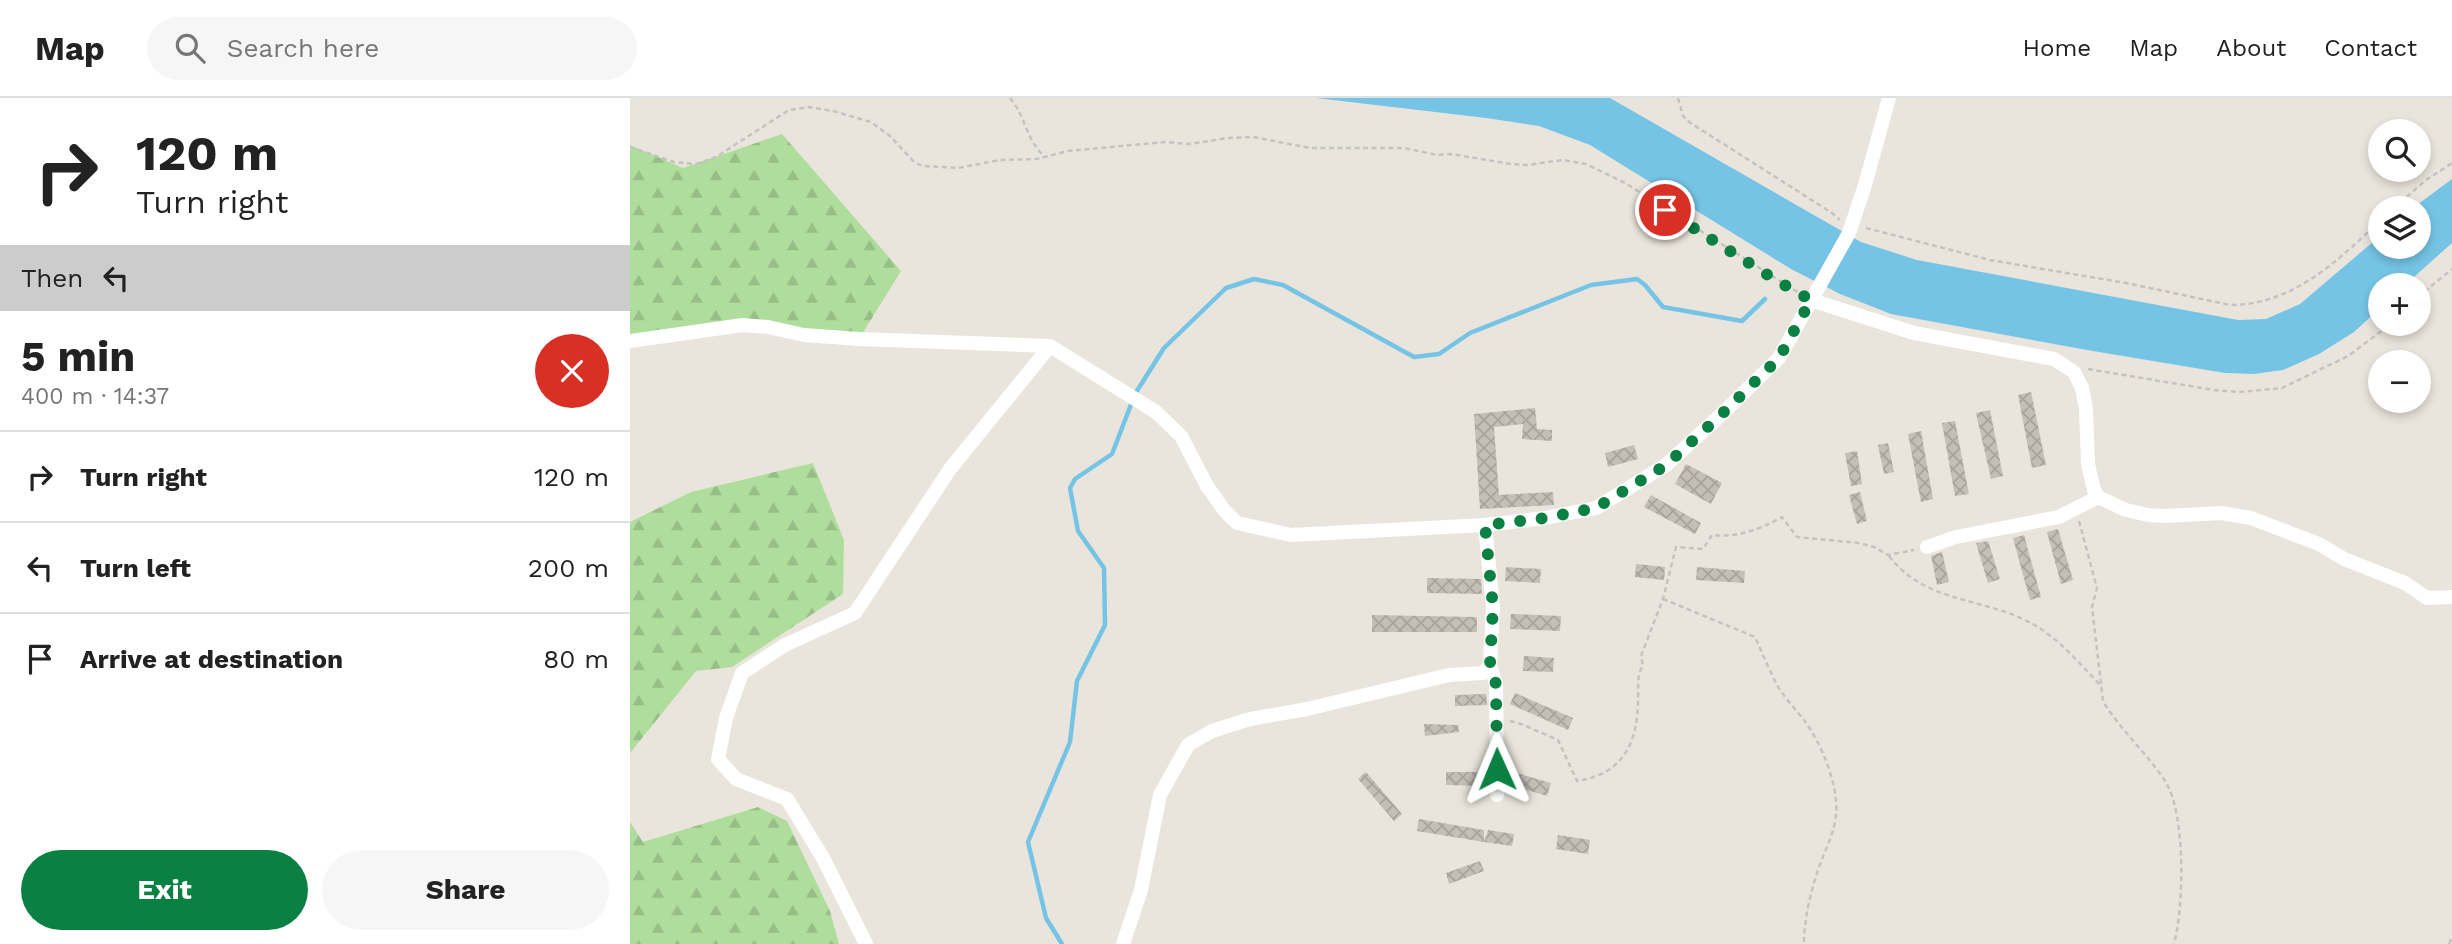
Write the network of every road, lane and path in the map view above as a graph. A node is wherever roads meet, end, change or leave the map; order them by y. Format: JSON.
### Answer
{"nodes":[{"id":1,"x":1010,"y":98,"type":"edge"},
{"id":2,"x":1678,"y":98,"type":"edge"},
{"id":3,"x":1889,"y":98,"type":"edge"},
{"id":4,"x":630,"y":146,"type":"edge"},
{"id":5,"x":1044,"y":156,"type":"junction"},
{"id":6,"x":2452,"y":163,"type":"edge"},
{"id":7,"x":2408,"y":196,"type":"edge"},
{"id":8,"x":1850,"y":230,"type":"junction"},
{"id":9,"x":2368,"y":232,"type":"edge"},
{"id":10,"x":2452,"y":268,"type":"edge"},
{"id":11,"x":2431,"y":286,"type":"edge"},
{"id":12,"x":1814,"y":296,"type":"junction"},
{"id":13,"x":2375,"y":336,"type":"edge"},
{"id":14,"x":630,"y":341,"type":"edge"},
{"id":15,"x":1050,"y":346,"type":"junction"},
{"id":16,"x":2067,"y":366,"type":"junction"},
{"id":17,"x":2098,"y":497,"type":"junction"},
{"id":18,"x":2076,"y":510,"type":"junction"},
{"id":19,"x":1485,"y":525,"type":"junction"},
{"id":20,"x":1927,"y":547,"type":"joint"},
{"id":21,"x":1888,"y":555,"type":"junction"},
{"id":22,"x":2452,"y":597,"type":"edge"},
{"id":23,"x":1663,"y":599,"type":"junction"},
{"id":24,"x":1490,"y":665,"type":"junction"},
{"id":25,"x":2102,"y":687,"type":"junction"},
{"id":26,"x":1496,"y":718,"type":"junction"},
{"id":27,"x":1497,"y":795,"type":"dead end"},
{"id":28,"x":2452,"y":937,"type":"edge"},
{"id":29,"x":866,"y":944,"type":"edge"},
{"id":30,"x":1123,"y":944,"type":"edge"},
{"id":31,"x":1804,"y":944,"type":"edge"},
{"id":32,"x":2174,"y":944,"type":"edge"},
{"id":33,"x":2449,"y":944,"type":"edge"}],
"edges":[{"from":1,"to":5,"type":"path"},
{"from":2,"to":8,"type":"path"},
{"from":3,"to":8,"type":"street"},
{"from":4,"to":5,"type":"path"},
{"from":5,"to":12,"type":"path"},
{"from":6,"to":7,"type":"path"},
{"from":8,"to":9,"type":"path"},
{"from":8,"to":12,"type":"street"},
{"from":10,"to":11,"type":"path"},
{"from":12,"to":16,"type":"street"},
{"from":12,"to":19,"type":"street"},
{"from":13,"to":16,"type":"path"},
{"from":14,"to":15,"type":"street"},
{"from":15,"to":19,"type":"street"},
{"from":15,"to":29,"type":"street"},
{"from":16,"to":17,"type":"street"},
{"from":17,"to":18,"type":"street"},
{"from":17,"to":22,"type":"street"},
{"from":18,"to":20,"type":"street"},
{"from":18,"to":25,"type":"path"},
{"from":19,"to":24,"type":"street"},
{"from":20,"to":21,"type":"path"},
{"from":21,"to":23,"type":"path"},
{"from":21,"to":25,"type":"path"},
{"from":23,"to":26,"type":"path"},
{"from":23,"to":31,"type":"path"},
{"from":24,"to":26,"type":"street"},
{"from":24,"to":30,"type":"street"},
{"from":25,"to":32,"type":"path"},
{"from":26,"to":27,"type":"street"},
{"from":28,"to":33,"type":"path"}]}
